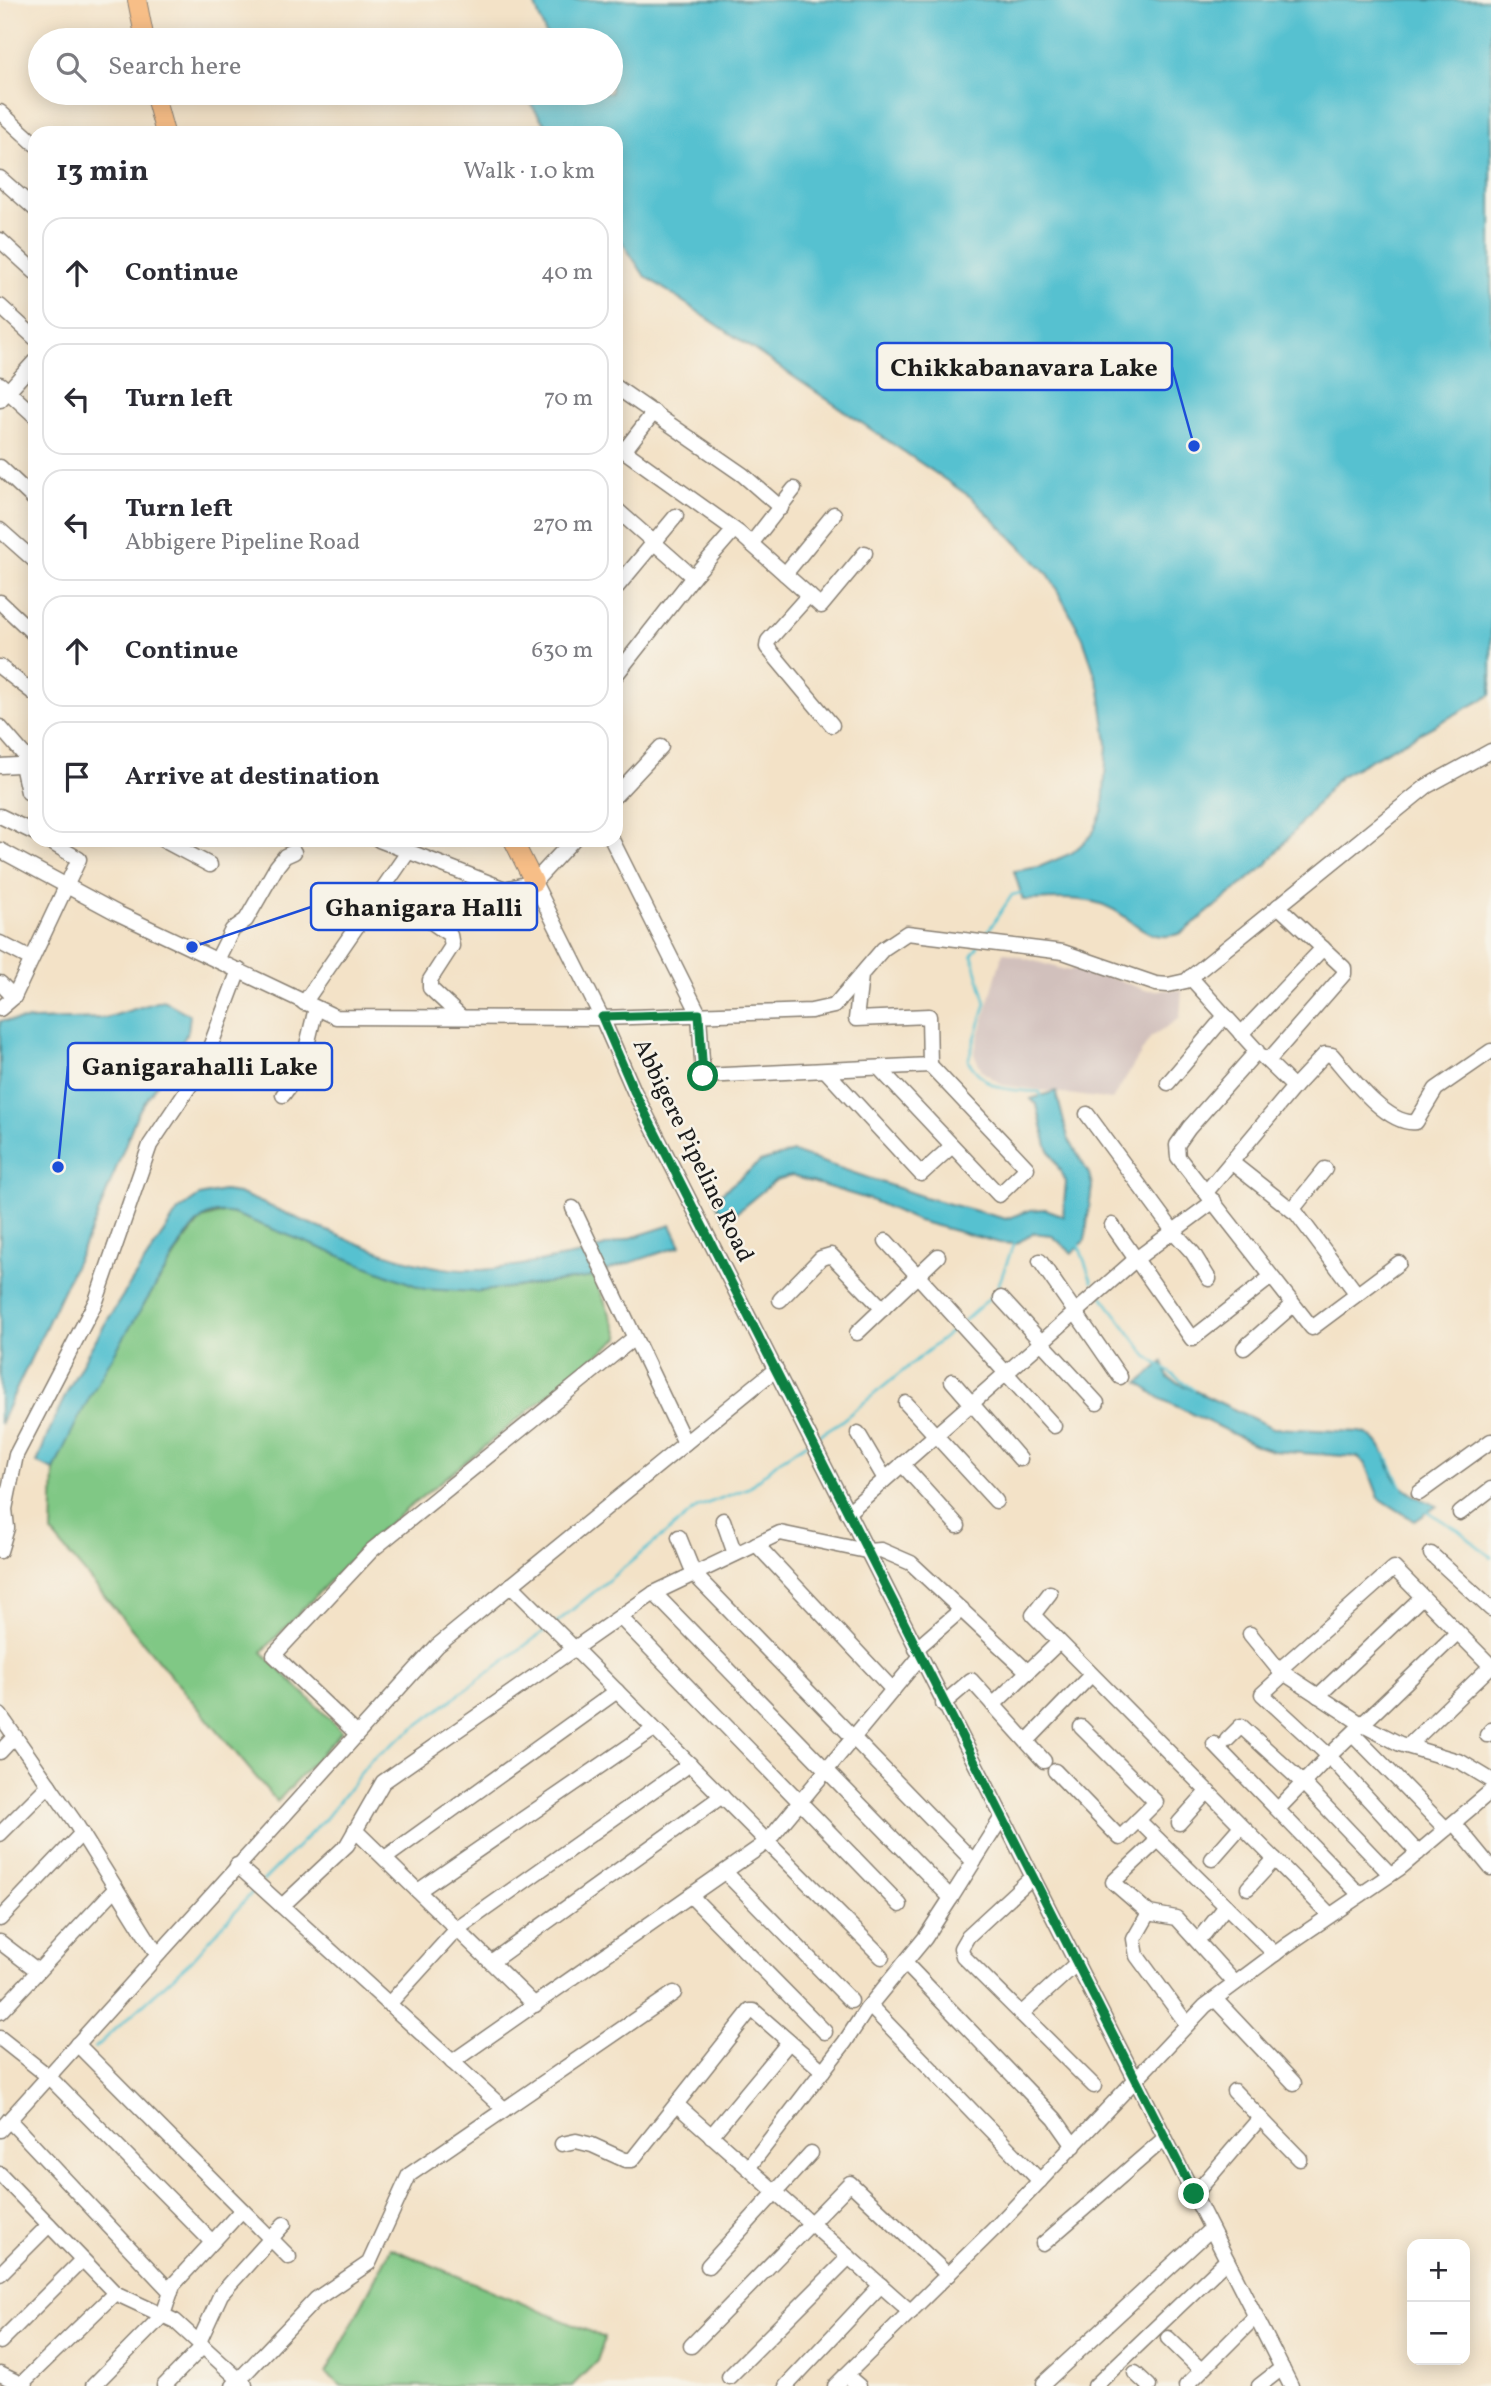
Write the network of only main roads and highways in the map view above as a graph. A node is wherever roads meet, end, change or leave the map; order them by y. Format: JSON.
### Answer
{"nodes":[{"id":1,"x":137,"y":0,"type":"edge"},
{"id":2,"x":143,"y":28,"type":"edge"},
{"id":3,"x":157,"y":105,"type":"edge"},
{"id":4,"x":163,"y":126,"type":"edge"},
{"id":5,"x":516,"y":847,"type":"edge"},
{"id":6,"x":534,"y":882,"type":"road end"}],
"edges":[{"from":1,"to":2,"type":"main road"},
{"from":3,"to":4,"type":"main road"},
{"from":5,"to":6,"type":"main road","name":"Abbigere Pipeline Road"}]}
